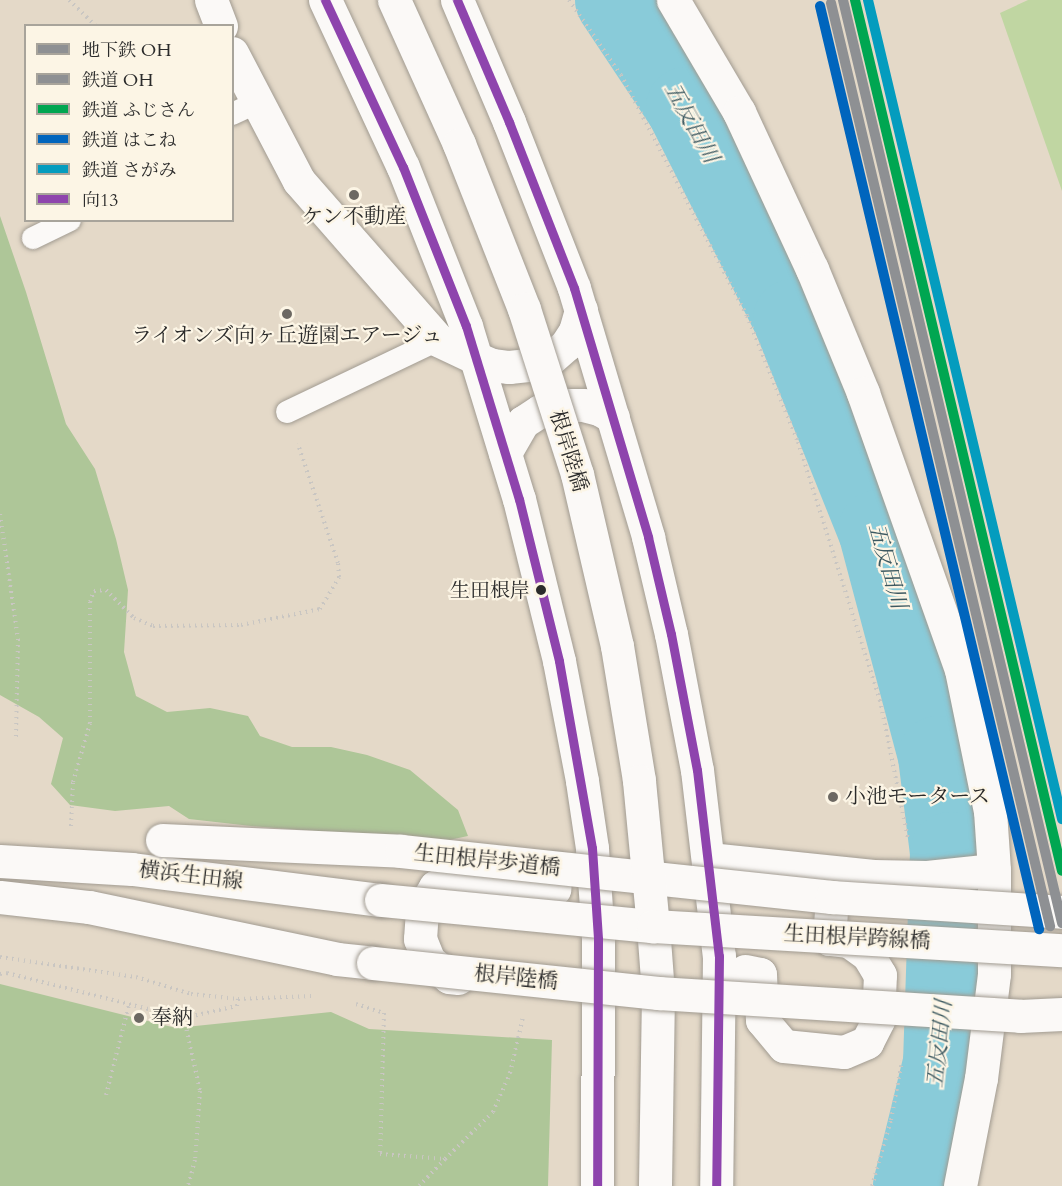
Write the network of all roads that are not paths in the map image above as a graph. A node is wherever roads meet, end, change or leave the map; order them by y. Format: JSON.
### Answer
{"nodes":[{"id":1,"x":211,"y":0,"type":"edge"},
{"id":2,"x":325,"y":0,"type":"edge"},
{"id":3,"x":394,"y":0,"type":"edge"},
{"id":4,"x":457,"y":0,"type":"edge"},
{"id":5,"x":673,"y":0,"type":"edge"},
{"id":6,"x":220,"y":24,"type":"edge"},
{"id":7,"x":234,"y":61,"type":"edge"},
{"id":8,"x":245,"y":108,"type":"edge"},
{"id":9,"x":66,"y":222,"type":"edge"},
{"id":10,"x":33,"y":238,"type":"dead end"},
{"id":11,"x":581,"y":310,"type":"junction"},
{"id":12,"x":438,"y":340,"type":"junction"},
{"id":13,"x":478,"y":359,"type":"junction"},
{"id":14,"x":287,"y":412,"type":"road end"},
{"id":15,"x":613,"y":417,"type":"junction"},
{"id":16,"x":505,"y":453,"type":"junction"},
{"id":17,"x":162,"y":840,"type":"dead end"},
{"id":18,"x":709,"y":859,"type":"junction"},
{"id":19,"x":0,"y":861,"type":"edge"},
{"id":20,"x":556,"y":869,"type":"junction"},
{"id":21,"x":985,"y":871,"type":"junction"},
{"id":22,"x":0,"y":897,"type":"edge"},
{"id":23,"x":832,"y":897,"type":"junction"},
{"id":24,"x":1062,"y":912,"type":"edge"},
{"id":25,"x":653,"y":926,"type":"junction"},
{"id":26,"x":1062,"y":950,"type":"edge"},
{"id":27,"x":745,"y":971,"type":"dead end"},
{"id":28,"x":578,"y":991,"type":"dead end"},
{"id":29,"x":658,"y":993,"type":"junction"},
{"id":30,"x":1062,"y":1014,"type":"edge"},
{"id":31,"x":597,"y":1186,"type":"edge"},
{"id":32,"x":655,"y":1186,"type":"edge"},
{"id":33,"x":716,"y":1186,"type":"edge"},
{"id":34,"x":960,"y":1186,"type":"edge"}],
"edges":[{"from":1,"to":6,"type":"main road"},
{"from":2,"to":13,"type":"main road"},
{"from":3,"to":25,"type":"main road","name":"根岸陸橋","bridge":true},
{"from":4,"to":11,"type":"main road"},
{"from":5,"to":21,"type":"main road"},
{"from":7,"to":8,"type":"main road"},
{"from":8,"to":12,"type":"main road"},
{"from":9,"to":10,"type":"lane"},
{"from":11,"to":13,"type":"main road"},
{"from":11,"to":15,"type":"main road"},
{"from":12,"to":13,"type":"main road"},
{"from":12,"to":14,"type":"lane"},
{"from":13,"to":16,"type":"main road"},
{"from":15,"to":16,"type":"main road"},
{"from":15,"to":18,"type":"main road"},
{"from":16,"to":31,"type":"main road"},
{"from":17,"to":20,"type":"main road","name":"生田根岸歩道橋","bridge":true},
{"from":18,"to":21,"type":"main road"},
{"from":18,"to":33,"type":"main road"},
{"from":19,"to":25,"type":"main road","name":"横浜生田線","bridge":true},
{"from":20,"to":23,"type":"main road","name":"生田根岸歩道橋","bridge":true},
{"from":20,"to":28,"type":"main road","bridge":true},
{"from":21,"to":34,"type":"main road"},
{"from":22,"to":29,"type":"main road","name":"根岸陸橋","bridge":true},
{"from":23,"to":24,"type":"main road","name":"生田根岸歩道橋","bridge":true},
{"from":23,"to":27,"type":"main road","bridge":true},
{"from":25,"to":26,"type":"main road","name":"生田根岸跨線橋","bridge":true},
{"from":25,"to":29,"type":"main road","name":"根岸陸橋"},
{"from":29,"to":30,"type":"main road","bridge":true},
{"from":29,"to":32,"type":"main road","name":"根岸陸橋"}]}
